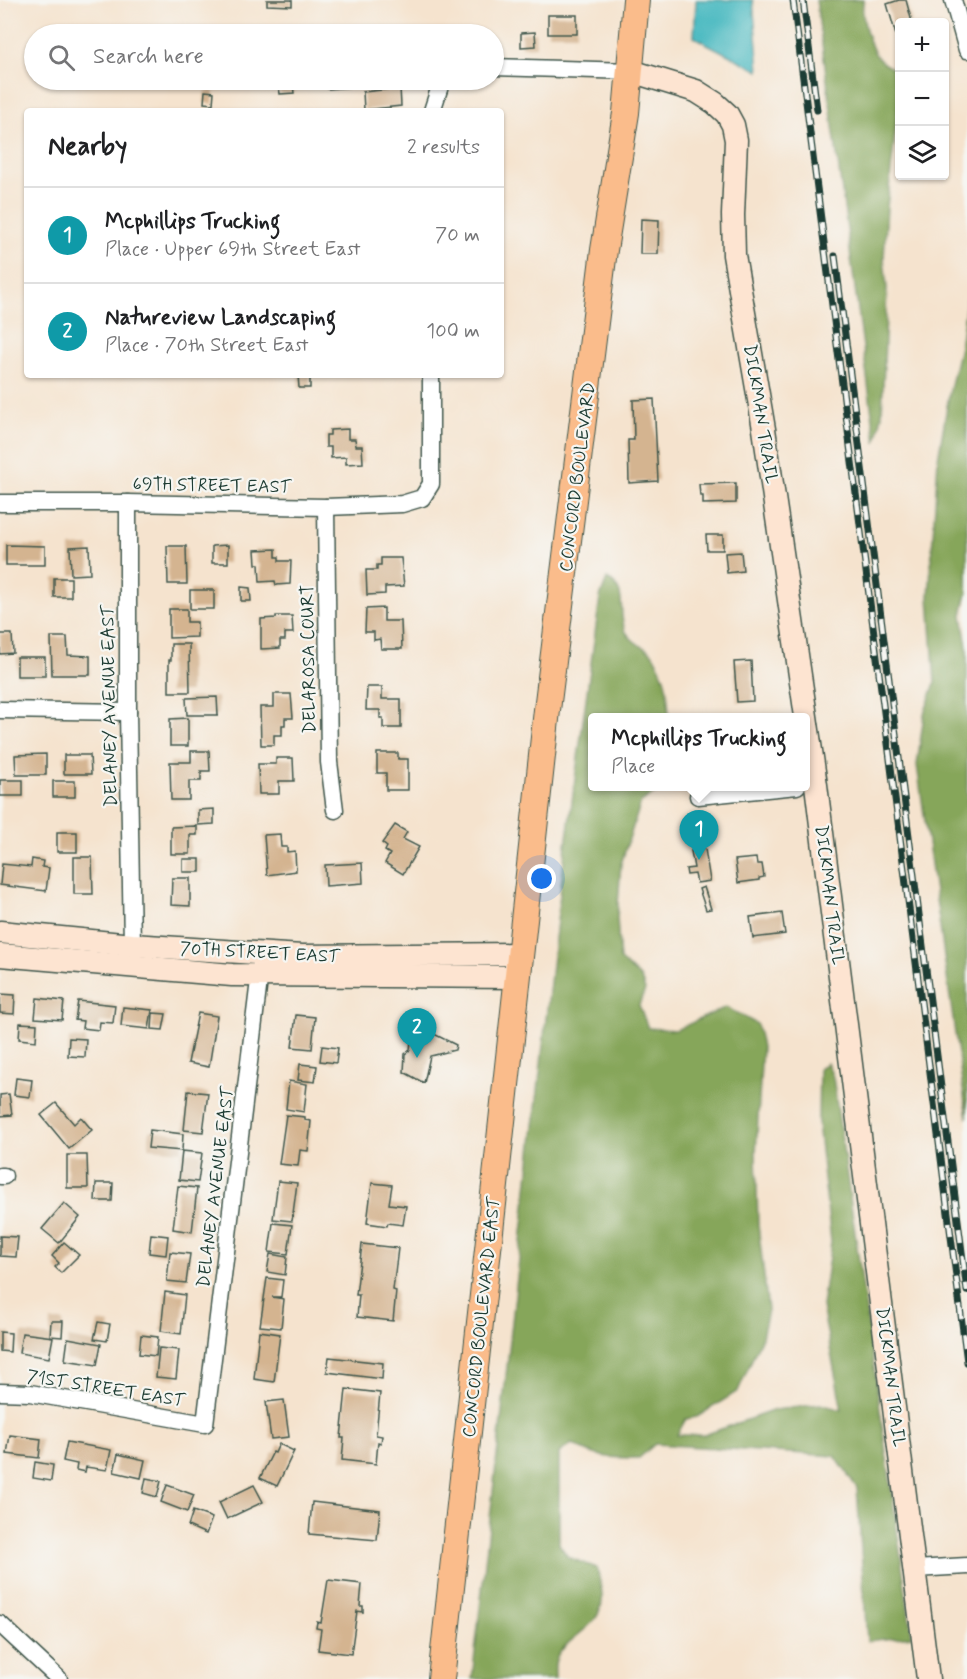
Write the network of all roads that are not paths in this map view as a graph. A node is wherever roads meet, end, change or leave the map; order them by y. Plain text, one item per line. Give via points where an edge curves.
1 (636, 0) edge
2 (952, 0) edge
3 (967, 50) edge
4 (504, 66) edge
5 (631, 71) junction
6 (439, 90) edge
7 (433, 108) edge
8 (431, 378) edge
9 (0, 503) edge
10 (128, 503) junction
11 (326, 507) junction
12 (0, 710) edge
13 (128, 712) junction
14 (797, 713) edge
15 (752, 791) edge
16 (807, 791) edge
17 (698, 796) dead end
18 (335, 810) dead end
19 (0, 932) edge
20 (132, 945) junction
21 (0, 955) edge
22 (261, 965) junction
23 (519, 966) junction
24 (0, 1392) edge
25 (205, 1424) joint
26 (967, 1566) edge
27 (915, 1569) junction
28 (0, 1624) edge
29 (59, 1679) edge
30 (441, 1679) edge
31 (928, 1679) edge

1 - 5 main road, CONCORD BOULEVARD
2 - 3 street
4 - 5 street
5 - 14 street, DICKMAN TRAIL via 696,91 727,114 733,125 734,255 764,429
5 - 23 main road, CONCORD BOULEVARD via 604,250
6 - 7 street
8 - 11 street, 69TH STREET EAST via 431,484 422,498 402,504
9 - 10 street, 69TH STREET EAST
10 - 11 street, 69TH STREET EAST
10 - 13 street, DELANEY AVENUE EAST
11 - 18 street, DELAROSA COURT via 330,762
12 - 13 street
13 - 20 street, DELANEY AVENUE EAST
15 - 17 street
16 - 27 street, DICKMAN TRAIL
19 - 20 street, 70TH STREET EAST
20 - 22 street, 70TH STREET EAST
21 - 22 street, 70TH STREET EAST via 232,975
22 - 23 street, 70TH STREET EAST
22 - 25 street, DELANEY AVENUE EAST
23 - 30 main road, CONCORD BOULEVARD EAST
24 - 25 street, 71ST STREET EAST via 30,1393
26 - 27 street
27 - 31 street, DICKMAN TRAIL
28 - 29 street

